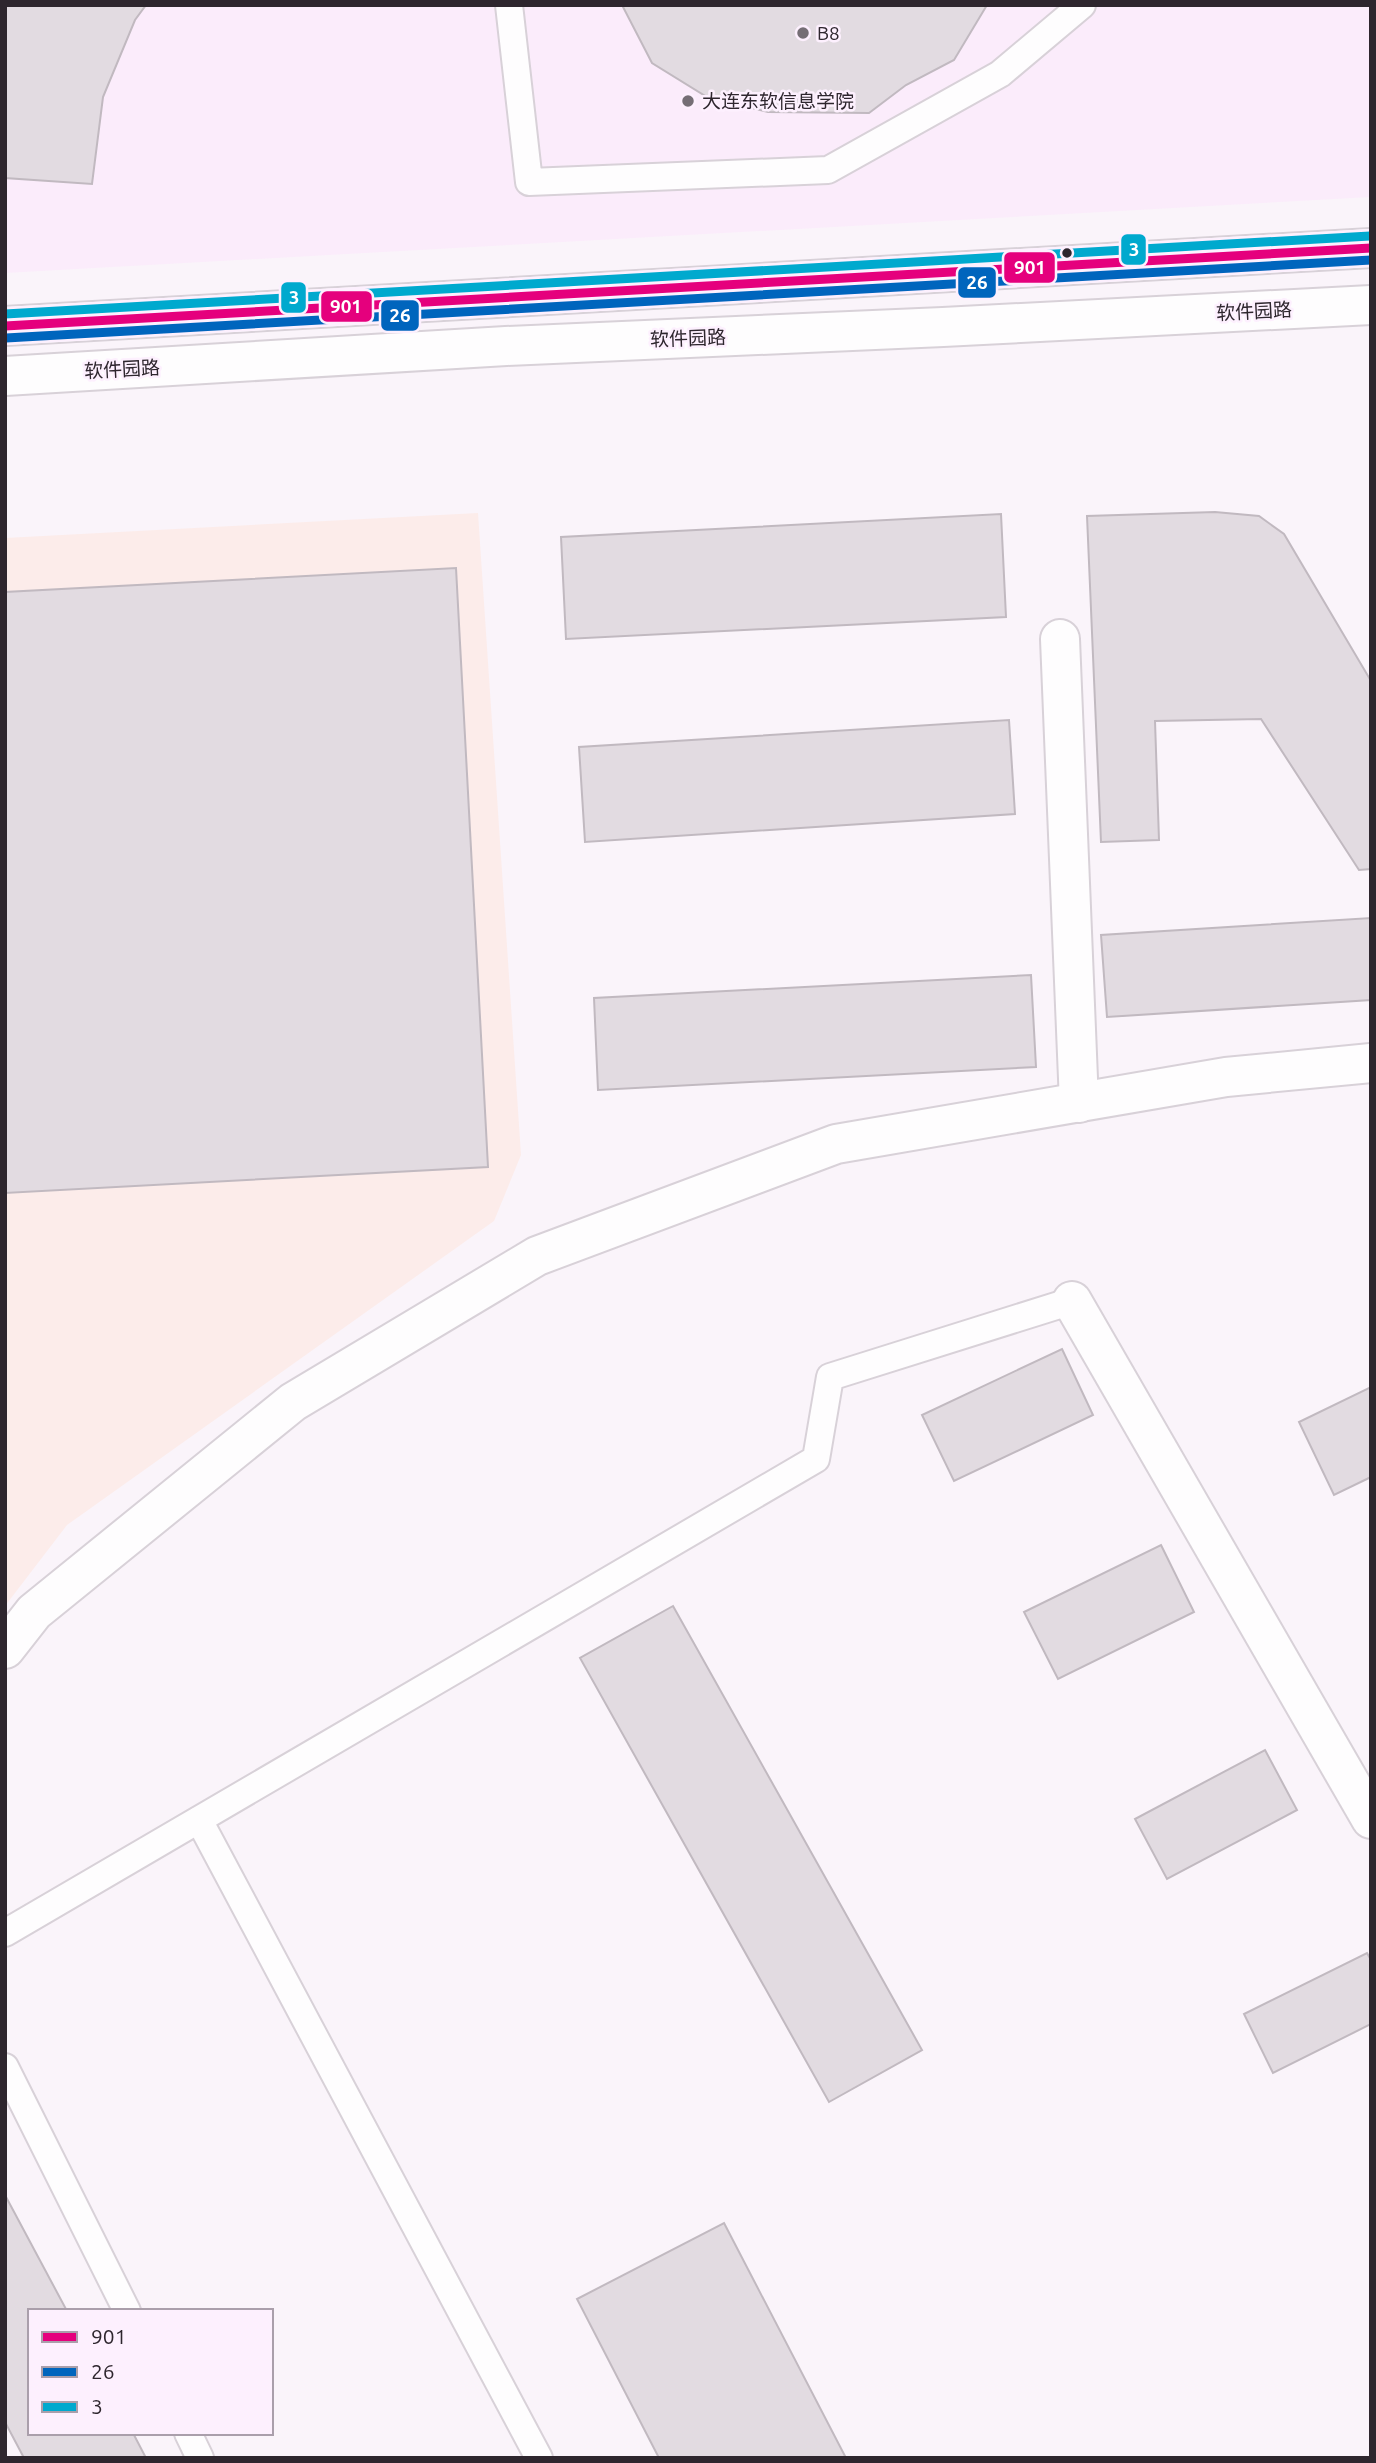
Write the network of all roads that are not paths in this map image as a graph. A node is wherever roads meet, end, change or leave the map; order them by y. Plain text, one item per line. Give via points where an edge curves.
1 (509, 5) edge
2 (1082, 5) edge
3 (1371, 248) edge
4 (1371, 305) edge
5 (5, 326) edge
6 (5, 376) edge
7 (1060, 639) dead end
8 (1371, 1063) edge
9 (1079, 1103) junction
10 (1072, 1301) joint
11 (5, 1649) edge
12 (1371, 1819) edge
13 (199, 1820) junction
14 (5, 1933) edge
15 (5, 2067) edge
16 (126, 2309) edge
17 (189, 2435) edge
18 (201, 2458) edge
19 (539, 2458) edge

1 - 2 lane via 529,182 828,170 1000,74
3 - 5 main road
4 - 6 main road, 软件园路 via 492,347
7 - 9 main road
8 - 9 main road via 1226,1077
9 - 11 main road via 836,1144 537,1256 293,1402 34,1612
10 - 12 main road
10 - 13 lane via 830,1377 816,1459
13 - 14 lane
13 - 19 lane
15 - 16 lane
17 - 18 lane

